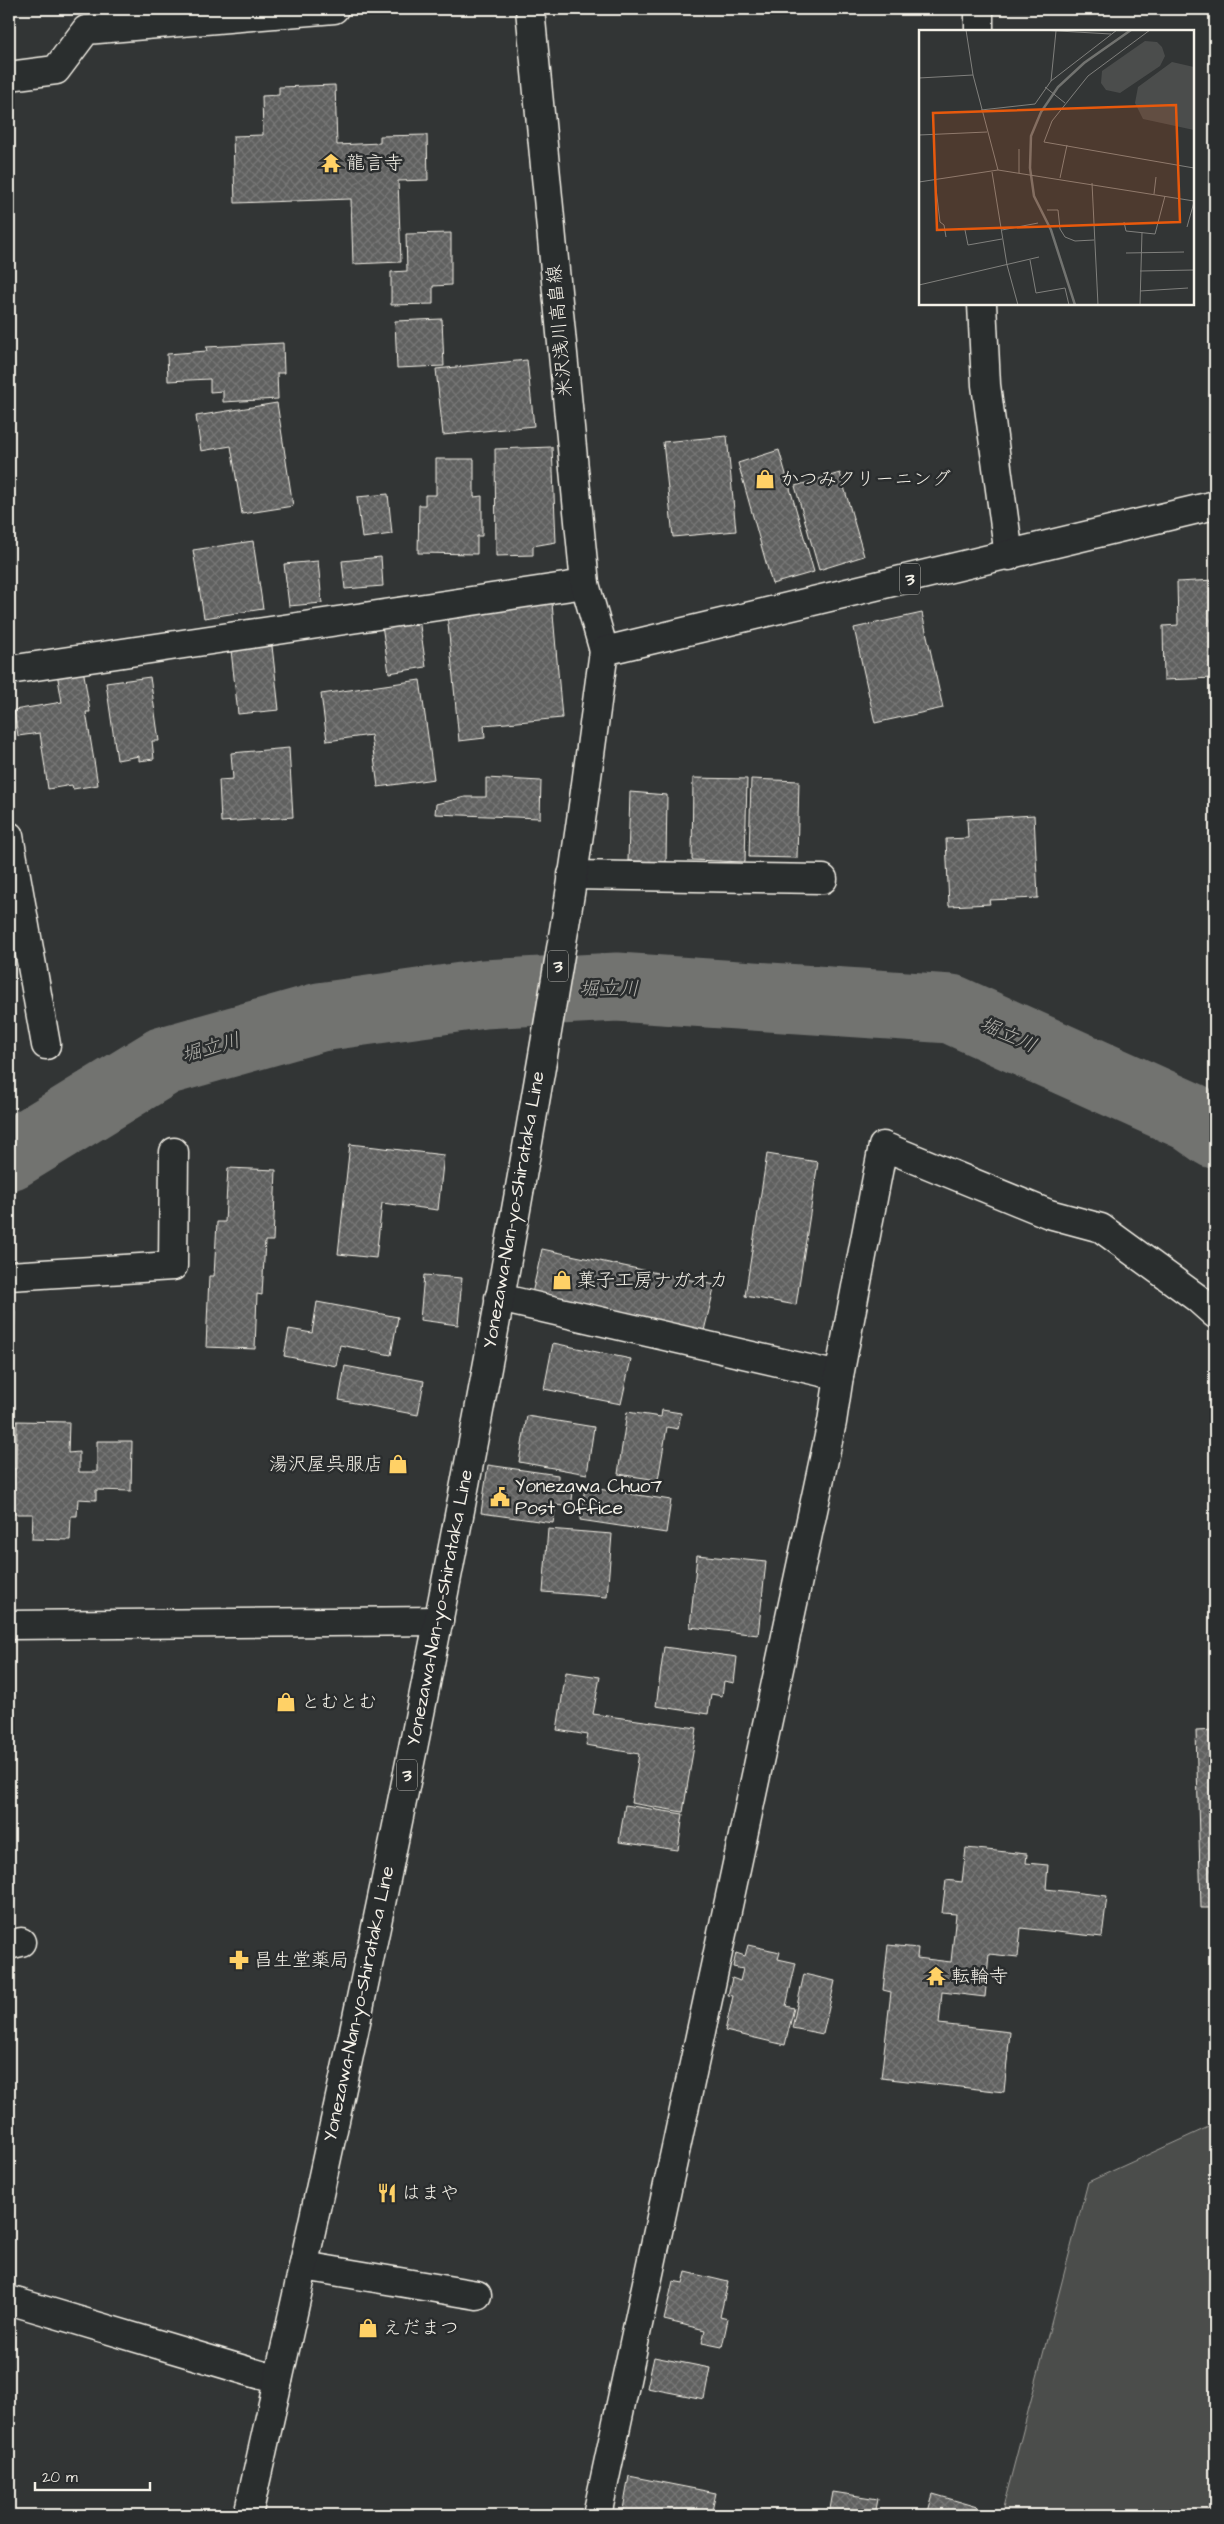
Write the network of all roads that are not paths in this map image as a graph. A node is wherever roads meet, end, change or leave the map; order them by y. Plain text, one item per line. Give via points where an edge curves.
1 (334, 9) edge
2 (530, 9) edge
3 (979, 9) edge
4 (979, 30) edge
5 (9, 76) edge
6 (982, 305) edge
7 (1215, 505) edge
8 (1009, 556) junction
9 (584, 584) junction
10 (604, 651) junction
11 (9, 670) edge
12 (9, 836) edge
13 (572, 875) junction
14 (823, 879) dead end
15 (46, 1045) dead end
16 (174, 1152) dead end
17 (9, 1276) edge
18 (498, 1298) junction
19 (1215, 1314) edge
20 (838, 1376) junction
21 (439, 1621) junction
22 (9, 1625) edge
23 (304, 2266) junction
24 (477, 2295) dead end
25 (9, 2300) edge
26 (278, 2380) junction
27 (248, 2515) edge
28 (598, 2515) edge

1 - 5 street via 86,30 56,70
2 - 9 street, 米沢浅川高畠線
3 - 4 street
6 - 8 street via 986,385
7 - 8 street, 3
8 - 10 street, 3
9 - 10 street, 米沢浅川高畠線
9 - 11 street
10 - 13 street, Yonezawa-Nan-yo-Shirataka Line / 3
12 - 15 street
13 - 14 street
13 - 18 street, Yonezawa-Nan-yo-Shirataka Line / 3
16 - 17 street via 173,1266
18 - 20 street
18 - 21 street, Yonezawa-Nan-yo-Shirataka Line / 3
19 - 20 street via 1101,1228 1049,1214 883,1146
20 - 28 street via 830,1432
21 - 22 street
21 - 23 street, Yonezawa-Nan-yo-Shirataka Line / 3
23 - 24 street
23 - 26 street, Yonezawa-Nan-yo-Shirataka Line / 3
25 - 26 street
26 - 27 street, Yonezawa-Nan-yo-Shirataka Line / 3

